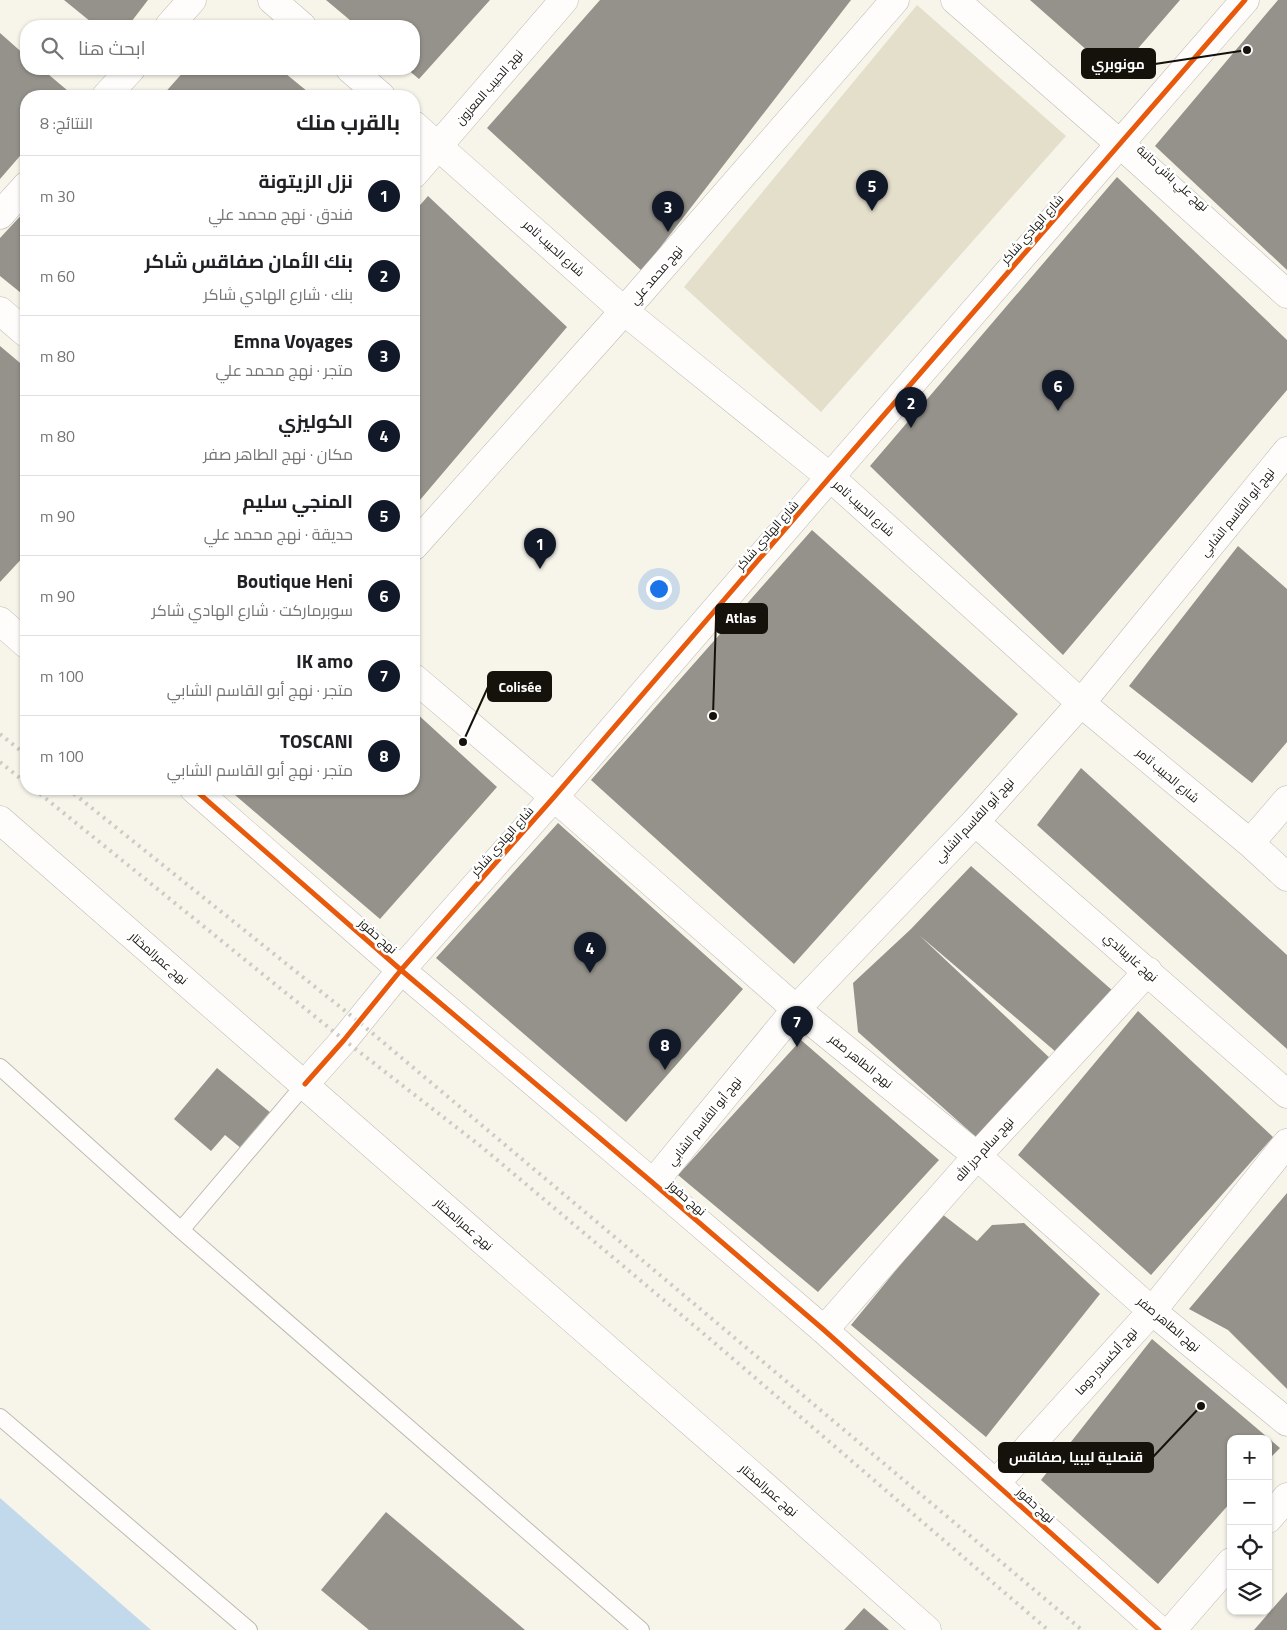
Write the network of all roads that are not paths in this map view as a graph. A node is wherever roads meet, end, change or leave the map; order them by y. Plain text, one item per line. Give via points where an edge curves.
1 (192, 0) edge
2 (272, 0) edge
3 (564, 0) edge
4 (895, 0) edge
5 (955, 0) edge
6 (1245, 0) edge
7 (174, 20) edge
8 (295, 20) edge
9 (125, 75) edge
10 (357, 75) edge
11 (112, 90) edge
12 (374, 90) edge
13 (420, 130) edge
14 (1120, 144) junction
15 (438, 146) junction
16 (420, 167) edge
17 (20, 193) edge
18 (0, 215) edge
19 (1287, 294) edge
20 (0, 311) edge
21 (624, 311) junction
22 (20, 328) edge
23 (1287, 451) edge
24 (830, 477) junction
25 (420, 539) edge
26 (420, 683) edge
27 (1081, 703) junction
28 (206, 795) edge
29 (554, 797) junction
30 (1287, 800) edge
31 (0, 820) edge
32 (974, 822) junction
33 (1250, 843) junction
34 (1287, 877) edge
35 (401, 970) junction
36 (1148, 971) junction
37 (796, 1009) junction
38 (0, 1067) edge
39 (304, 1084) junction
40 (1287, 1094) edge
41 (1287, 1143) edge
42 (977, 1156) junction
43 (653, 1182) junction
44 (181, 1230) junction
45 (1152, 1311) junction
46 (824, 1330) junction
47 (0, 1418) edge
48 (1287, 1422) edge
49 (996, 1483) junction
50 (1287, 1497) edge
51 (1272, 1514) edge
52 (1227, 1567) edge
53 (249, 1630) edge
54 (641, 1630) edge
55 (927, 1630) edge
56 (1159, 1630) edge
57 (1172, 1630) edge

1 - 7 street
2 - 8 street
3 - 15 street, نهج الحبيب المعزون
4 - 21 street, نهج محمد علي
5 - 14 street, نهج علي باش حانبة
6 - 14 street, شارع الهادي شاكر
9 - 11 street
10 - 12 street
13 - 15 street, شارع الحبيب ثامر
14 - 19 street, نهج علي باش حانبة
14 - 24 street, شارع الهادي شاكر
15 - 16 street, نهج الحبيب المعزون
15 - 21 street, شارع الحبيب ثامر
17 - 18 street
20 - 22 street
21 - 24 street, شارع الحبيب ثامر
21 - 25 street, نهج محمد علي
23 - 27 street, نهج أبو القاسم الشابي
24 - 27 street, شارع الحبيب ثامر
24 - 29 street, شارع الهادي شاكر
26 - 29 street, نهج الطاهر صفر
27 - 32 street, نهج أبو القاسم الشابي
27 - 33 street, شارع الحبيب ثامر
28 - 35 street, نهج حفوز
29 - 35 street, شارع الهادي شاكر
29 - 37 street, نهج الطاهر صفر
30 - 33 street
31 - 39 street, نهج عمرالمختار
32 - 36 street, نهج غاريبالدي
32 - 37 street, نهج أبو القاسم الشابي
33 - 34 street, شارع الحبيب ثامر
35 - 39 street, شارع الهادي شاكر
35 - 43 street, نهج حفوز
36 - 40 street, نهج غاريبالدي
36 - 42 street, نهج سالم حرز الله
37 - 42 street, نهج الطاهر صفر
37 - 43 street, نهج أبو القاسم الشابي
38 - 44 lane
39 - 44 lane
39 - 55 street, نهج عمرالمختار
41 - 45 street, نهج ألكسندر دوما
42 - 45 street, نهج الطاهر صفر
42 - 46 street, نهج سالم حرز الله
43 - 46 street, نهج حفوز
44 - 54 lane
45 - 48 street, نهج الطاهر صفر
45 - 49 street, نهج ألكسندر دوما
46 - 49 street, نهج حفوز
47 - 53 lane
49 - 56 street, نهج حفوز
50 - 51 street
52 - 57 street

